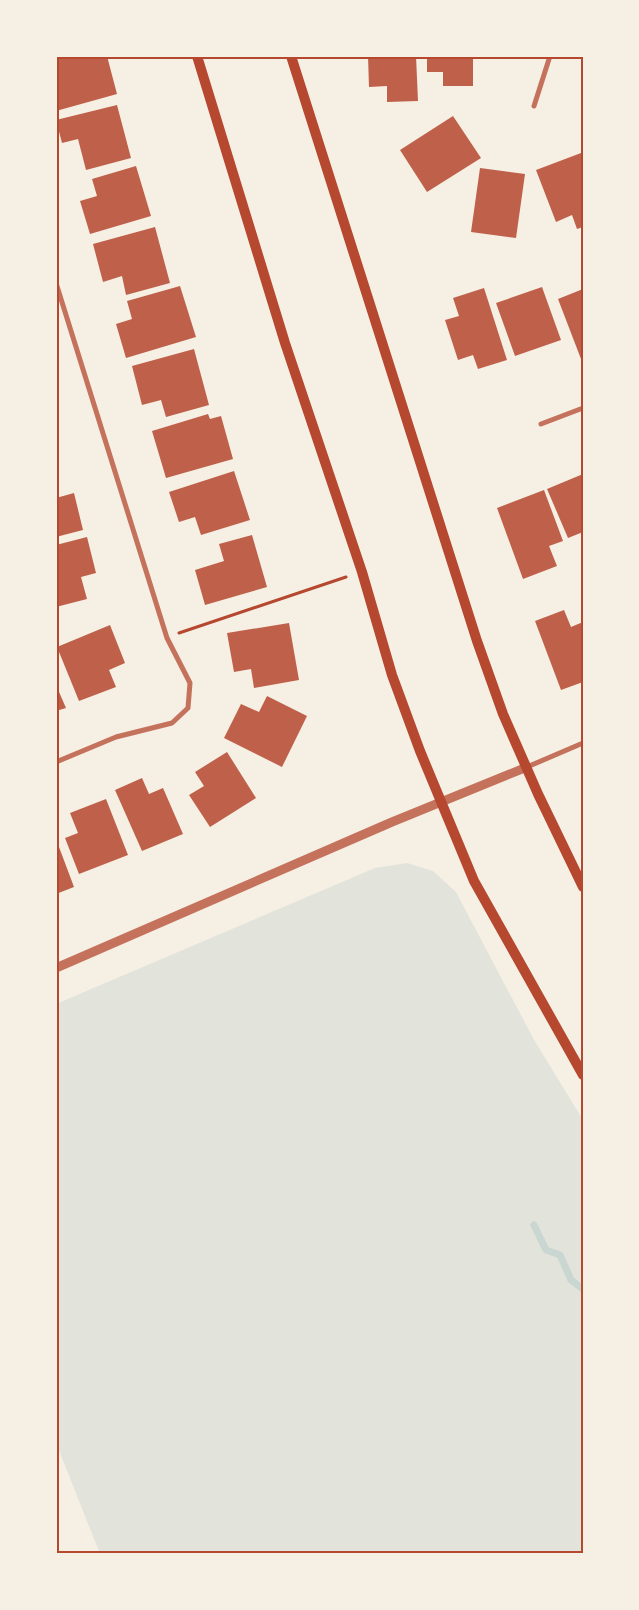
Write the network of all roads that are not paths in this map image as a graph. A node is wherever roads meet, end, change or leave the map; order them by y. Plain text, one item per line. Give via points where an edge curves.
1 (197, 56) edge
2 (291, 56) edge
3 (550, 56) edge
4 (534, 106) dead end
5 (56, 283) edge
6 (583, 408) edge
7 (541, 424) dead end
8 (583, 743) edge
9 (56, 762) edge
10 (527, 767) junction
11 (442, 802) junction
12 (583, 887) edge
13 (56, 968) edge
14 (583, 1075) edge

1 - 11 main road via 392,675
2 - 10 main road via 477,641 503,714
3 - 4 street
5 - 9 street via 167,638 190,683 188,708 172,724 116,737
6 - 7 street
8 - 10 street
10 - 11 street
10 - 12 main road
11 - 13 street
11 - 14 main road via 474,881

